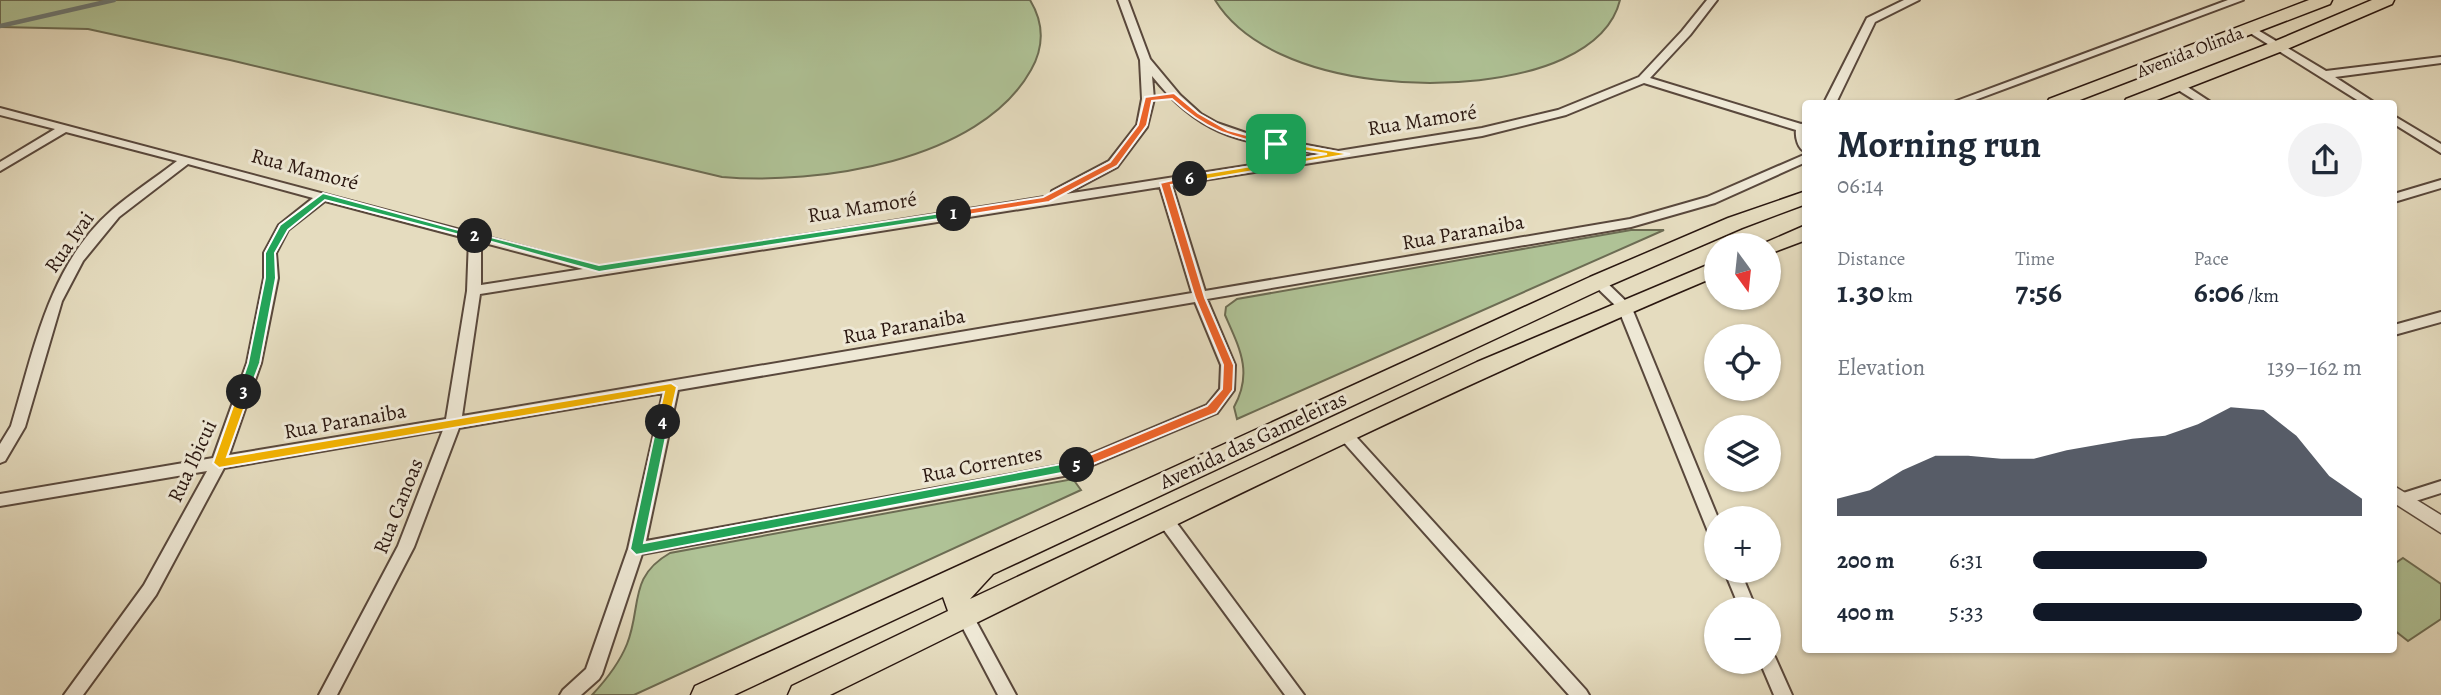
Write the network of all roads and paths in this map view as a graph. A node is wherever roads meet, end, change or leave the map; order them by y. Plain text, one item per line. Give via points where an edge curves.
1 (1123, 0) edge
2 (1712, 0) edge
3 (1914, 0) edge
4 (2238, 0) edge
5 (2324, 0) edge
6 (2386, 0) edge
7 (2250, 29) junction
8 (2279, 46) junction
9 (1145, 60) junction
10 (2441, 61) edge
11 (2325, 75) junction
12 (1643, 79) junction
13 (2179, 86) junction
14 (1174, 96) junction
15 (1148, 99) junction
16 (1831, 100) edge
17 (1965, 100) edge
18 (2064, 100) edge
19 (2141, 100) edge
20 (2201, 100) edge
21 (2364, 100) edge
22 (0, 111) edge
23 (2397, 121) edge
24 (1802, 126) edge
25 (65, 128) junction
26 (2441, 149) edge
27 (1346, 154) junction
28 (186, 160) junction
29 (1802, 160) edge
30 (0, 167) edge
31 (1165, 183) junction
32 (2441, 184) edge
33 (323, 196) junction
34 (2397, 197) edge
35 (1802, 198) edge
36 (1045, 200) junction
37 (1802, 234) edge
38 (475, 236) junction
39 (1782, 242) edge
40 (599, 269) junction
41 (1704, 273) edge
42 (1598, 282) junction
43 (474, 290) junction
44 (1200, 298) junction
45 (1623, 306) junction
46 (2441, 317) edge
47 (2397, 329) edge
48 (671, 387) junction
49 (453, 424) junction
50 (1344, 433) junction
51 (0, 457) edge
52 (219, 463) junction
53 (2441, 487) edge
54 (2399, 496) edge
55 (0, 500) edge
56 (1705, 506) edge
57 (1164, 517) junction
58 (2441, 525) edge
59 (636, 549) junction
60 (997, 558) junction
61 (965, 617) junction
62 (1774, 674) edge
63 (74, 695) edge
64 (328, 695) edge
65 (569, 695) edge
66 (705, 695) edge
67 (802, 695) edge
68 (1007, 695) edge
69 (1295, 695) edge
70 (1580, 695) edge
71 (1783, 695) edge

1 - 9 street
2 - 12 street, Rua Mamoré
3 - 16 street via 1871,20
4 - 17 street
5 - 7 main road, Avenida Olinda
6 - 8 main road, Avenida Olinda
7 - 8 street
7 - 18 main road, Avenida Olinda
8 - 11 street
8 - 13 main road, Avenida Olinda
9 - 14 street
9 - 15 street
10 - 11 street
11 - 21 street
12 - 24 street
12 - 27 street, Rua Mamoré via 1562,113 1482,132
13 - 19 main road, Avenida Olinda
13 - 20 street
14 - 15 street
14 - 27 street via 1225,132
15 - 36 street via 1143,125 1113,164
22 - 25 street, Rua Mamoré
23 - 26 street
25 - 28 street, Rua Mamoré
25 - 30 street
27 - 31 street, Rua Mamoré
28 - 33 street, Rua Mamoré
28 - 51 street, Rua Ivai via 115,214 77,259 55,301 18,427
29 - 44 street, Rua Paranaiba via 1711,200 1631,223
31 - 36 street, Rua Mamoré
31 - 44 street, Rua Correntes
32 - 34 street
33 - 38 street, Rua Mamoré
33 - 52 street, Rua Ibicui via 283,228 270,253 271,278 254,363
35 - 42 main road, Avenida das Gameleiras
36 - 40 street, Rua Mamoré
37 - 39 main road
38 - 40 street, Rua Mamoré
38 - 43 street, Rua Canoas
40 - 43 street, Rua Mamoré
41 - 45 main road, Avenida das Gameleiras
42 - 45 street
42 - 60 main road, Avenida das Gameleiras
43 - 49 street, Rua Canoas
44 - 48 street, Rua Paranaiba
44 - 59 street, Rua Correntes via 1228,365 1227,390 1212,410 1069,469
45 - 50 main road, Avenida das Gameleiras
45 - 56 street
46 - 47 street
48 - 49 street, Rua Paranaiba
48 - 59 street
49 - 52 street, Rua Paranaiba
49 - 64 street, Rua Canoas via 406,547
50 - 57 main road, Avenida das Gameleiras
50 - 70 street
52 - 55 street, Rua Paranaiba
52 - 63 street, Rua Ibicui via 150,590
53 - 54 street
54 - 58 street
57 - 61 main road, Avenida das Gameleiras
57 - 69 street
59 - 65 street via 593,674
60 - 61 main road via 959,590 956,599
60 - 66 main road, Avenida das Gameleiras
61 - 67 main road, Avenida das Gameleiras
61 - 68 street
62 - 71 street

